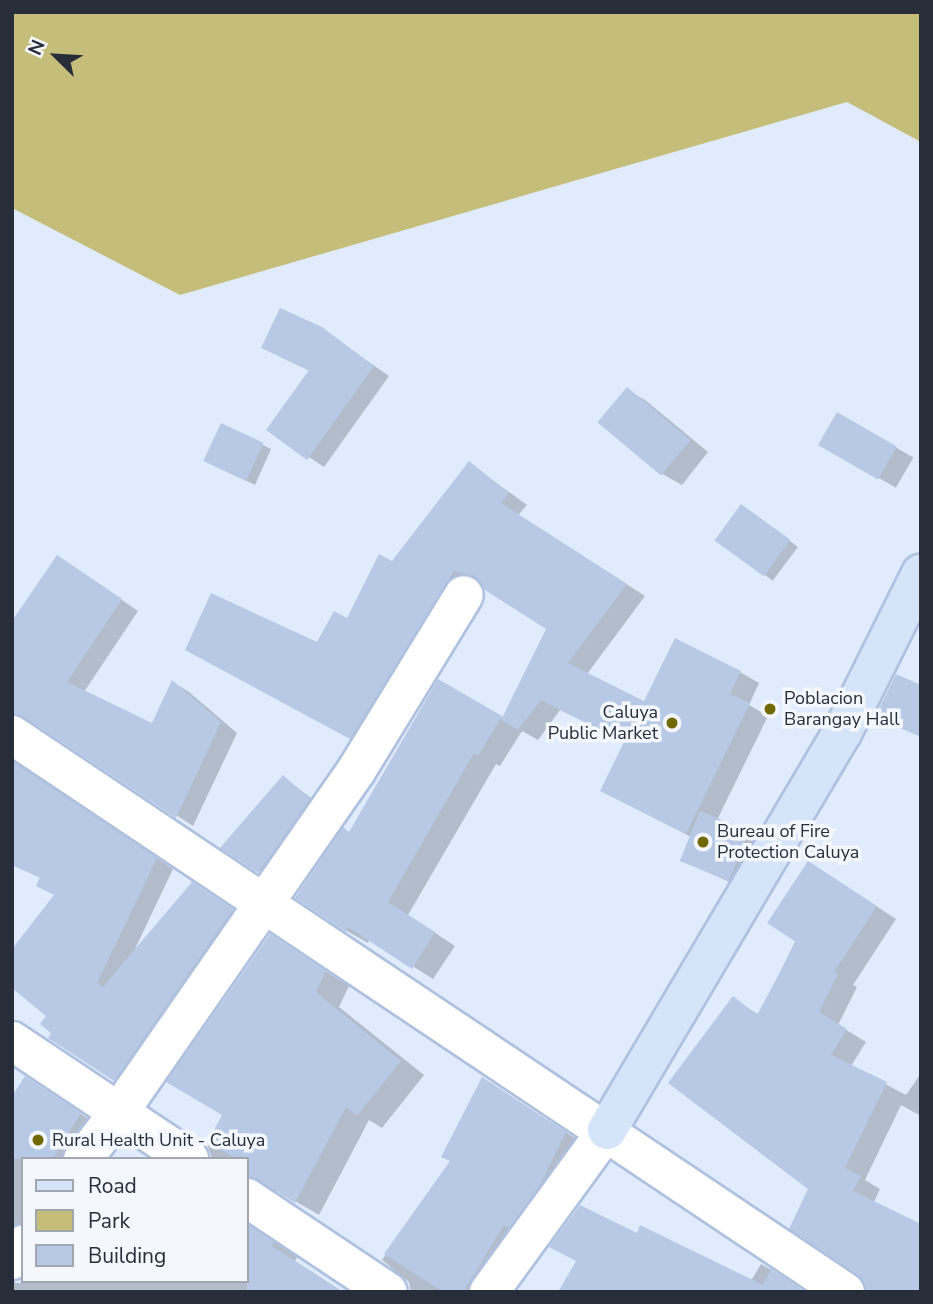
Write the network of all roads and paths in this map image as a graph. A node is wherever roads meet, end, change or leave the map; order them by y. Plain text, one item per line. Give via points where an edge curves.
1 (921, 574) edge
2 (464, 595) dead end
3 (12, 735) edge
4 (263, 903) junction
5 (12, 1041) edge
6 (119, 1112) junction
7 (607, 1130) junction
8 (85, 1157) edge
9 (186, 1157) edge
10 (248, 1199) edge
11 (388, 1292) edge
12 (489, 1292) edge
13 (845, 1292) edge

1 - 7 main road via 842,733
2 - 4 street via 356,771
3 - 4 street
4 - 6 street
4 - 7 street
5 - 6 street
6 - 8 street
6 - 9 street
7 - 12 street
7 - 13 street
10 - 11 street

